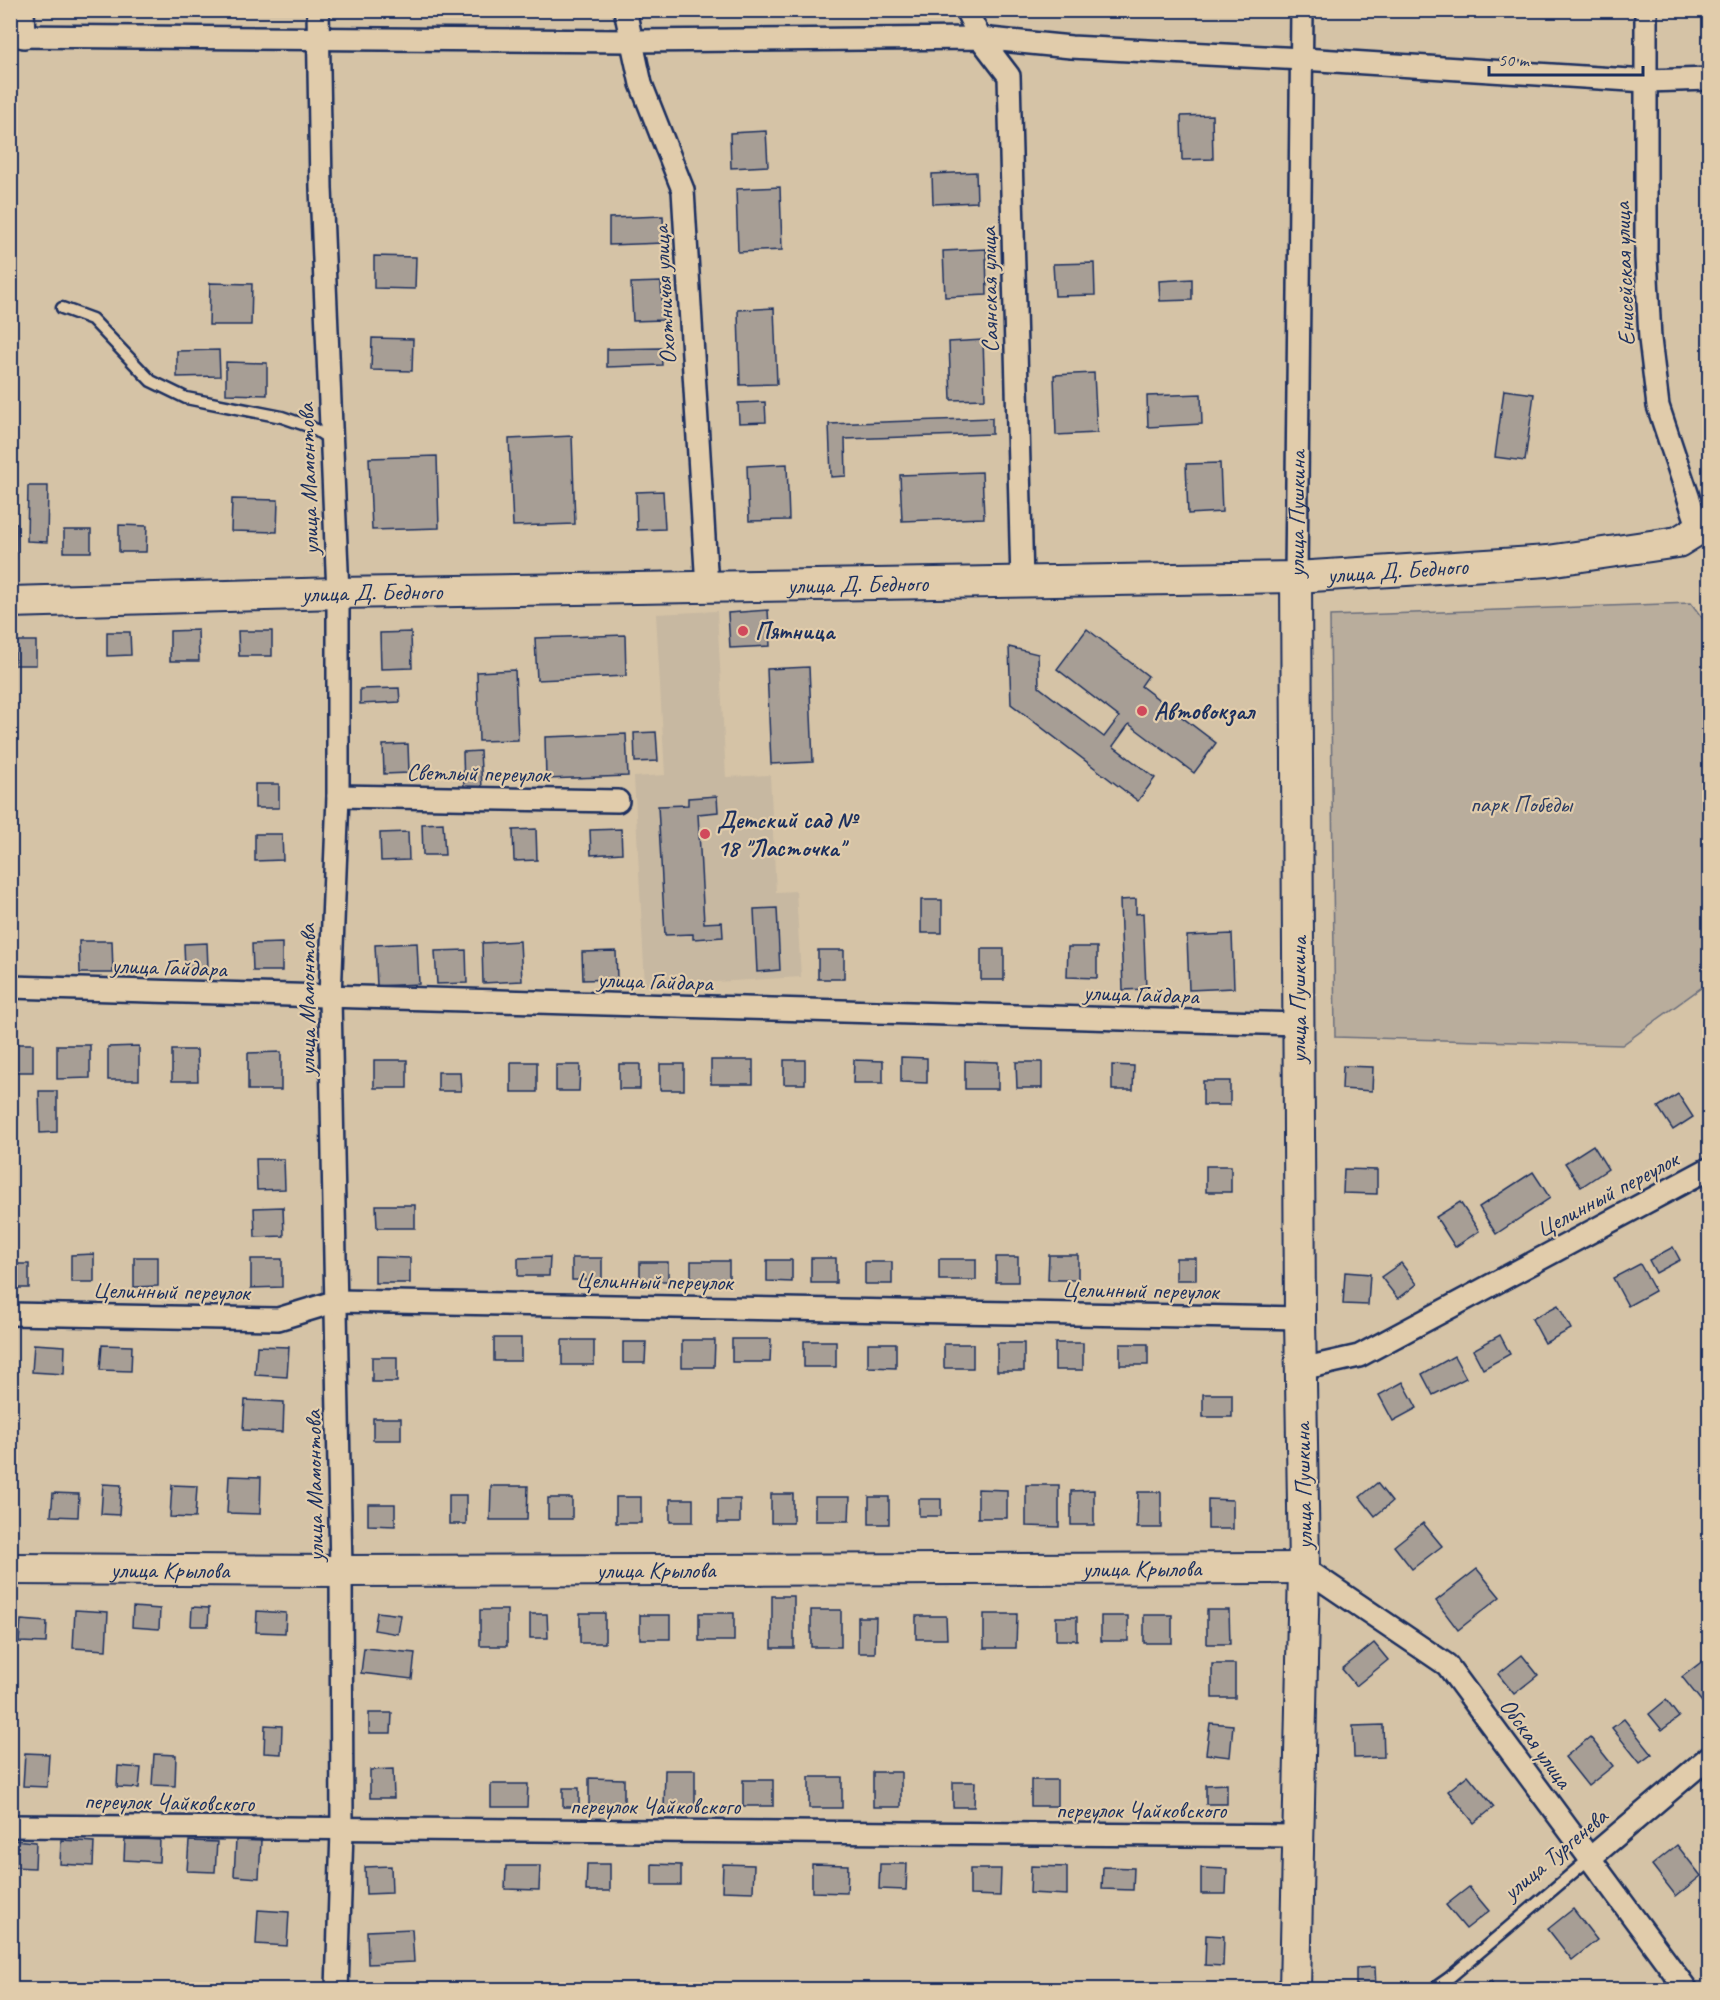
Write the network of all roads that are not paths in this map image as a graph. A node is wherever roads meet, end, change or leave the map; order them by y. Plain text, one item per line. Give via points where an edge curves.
1 (23, 10) edge
2 (318, 10) edge
3 (625, 10) edge
4 (966, 10) edge
5 (1302, 10) edge
6 (1646, 10) edge
7 (17, 36) edge
8 (980, 38) junction
9 (319, 39) junction
10 (631, 41) junction
11 (1303, 59) junction
12 (1710, 79) edge
13 (1646, 81) junction
14 (62, 308) dead end
15 (332, 440) junction
16 (1706, 530) edge
17 (1296, 577) junction
18 (1022, 582) junction
19 (707, 587) junction
20 (338, 593) junction
21 (10, 602) edge
22 (338, 796) junction
23 (618, 801) dead end
24 (10, 987) edge
25 (330, 997) junction
26 (1298, 1024) junction
27 (1710, 1168) edge
28 (337, 1301) junction
29 (10, 1314) edge
30 (1300, 1318) junction
31 (1301, 1369) junction
32 (1304, 1568) junction
33 (10, 1569) edge
34 (340, 1571) junction
35 (1710, 1756) edge
36 (10, 1826) edge
37 (342, 1830) junction
38 (1298, 1836) junction
39 (1588, 1859) junction
40 (337, 1989) edge
41 (1295, 1989) edge
42 (1432, 1989) edge
43 (1687, 1989) edge

1 - 7 street
2 - 9 street, улица Мамонтова
3 - 10 street, Охотничья улица
4 - 8 street, Саянская улица
5 - 11 street, улица Пушкина
6 - 13 street, Енисейская улица
7 - 9 street
8 - 10 street
8 - 11 street via 1071,47
8 - 18 street, Саянская улица via 1009,76
9 - 10 street
9 - 15 street, улица Мамонтова
10 - 19 street, Охотничья улица via 641,84 683,190
11 - 13 street
11 - 17 street, улица Пушкина
12 - 13 street
13 - 16 street, Енисейская улица via 1646,257 1658,406
14 - 15 lane via 92,319 151,381 186,398 282,417 311,427
15 - 20 street, улица Мамонтова
16 - 17 street, улица Д. Бедного via 1678,542 1548,561
17 - 18 street, улица Д. Бедного
17 - 26 street, улица Пушкина
18 - 19 street, улица Д. Бедного
19 - 20 street, улица Д. Бедного
20 - 21 street, улица Д. Бедного
20 - 22 street, улица Мамонтова
22 - 23 street, Светлый переулок
22 - 25 street, улица Мамонтова
24 - 25 street, улица Гайдара
25 - 26 street, улица Гайдара
25 - 28 street, улица Мамонтова
26 - 30 street, улица Пушкина
27 - 31 street, Целинный переулок via 1359,1356
28 - 29 street, Целинный переулок via 278,1318
28 - 30 street, Целинный переулок
28 - 34 street, улица Мамонтова
30 - 31 street, улица Пушкина
31 - 32 street, улица Пушкина
32 - 34 street, улица Крылова
32 - 38 street, улица Пушкина
32 - 39 street, Обская улица via 1447,1665
33 - 34 street, улица Крылова
34 - 37 street, улица Мамонтова
35 - 39 street, улица Тургенева
36 - 37 street, переулок Чайковского
37 - 38 street, переулок Чайковского
37 - 40 street, улица Мамонтова
38 - 41 street, улица Пушкина
39 - 42 lane, улица Тургенева
39 - 43 street, Обская улица

